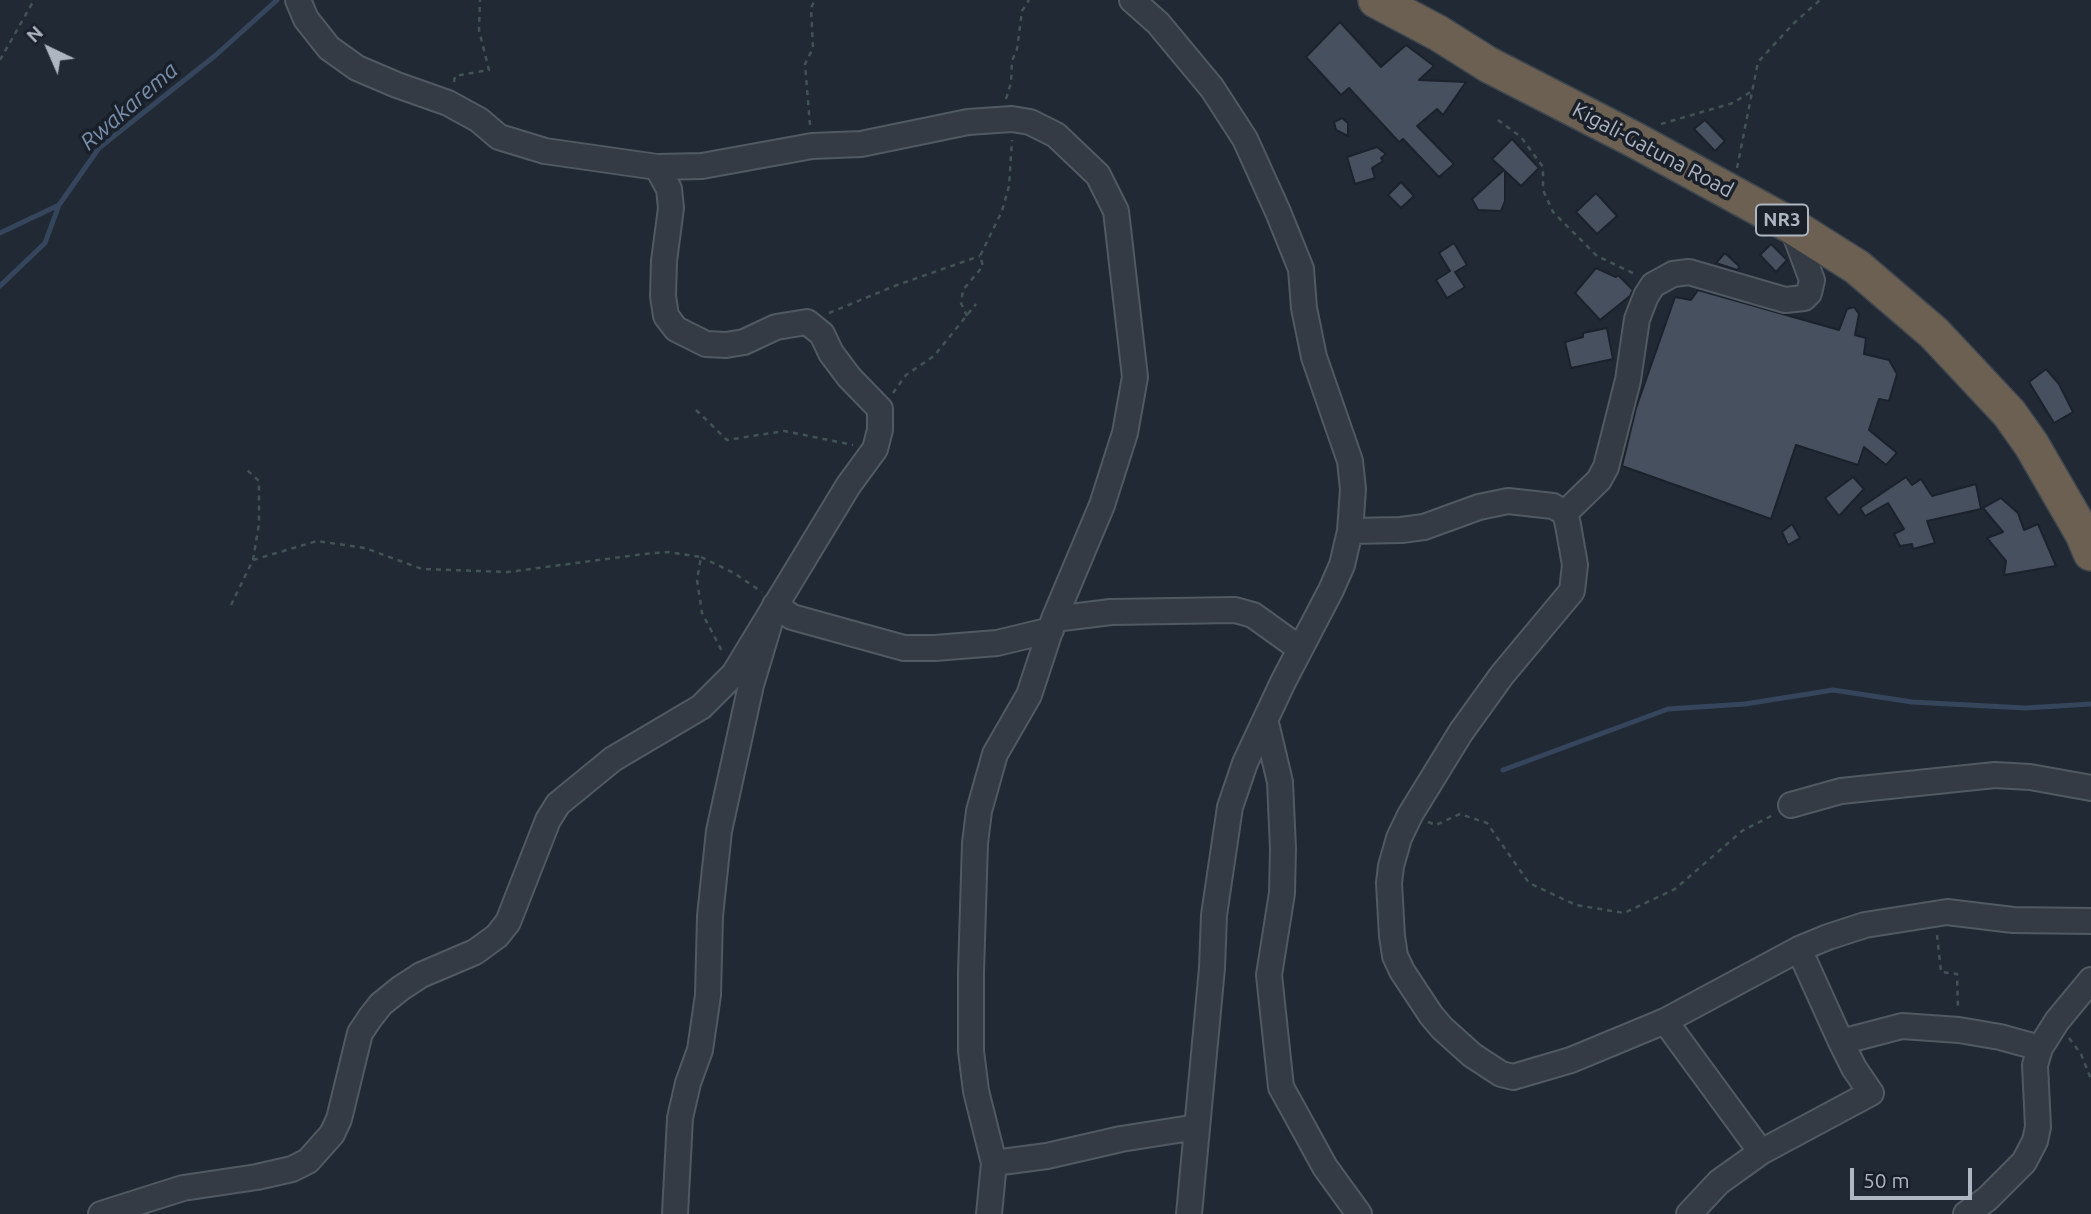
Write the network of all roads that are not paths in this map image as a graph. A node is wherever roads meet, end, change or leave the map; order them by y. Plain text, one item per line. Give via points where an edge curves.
1 (298, 0) edge
2 (1132, 0) edge
3 (1376, 0) edge
4 (657, 167) junction
5 (1792, 226) junction
6 (1565, 513) junction
7 (1349, 531) junction
8 (2091, 553) edge
9 (775, 605) junction
10 (1053, 624) junction
11 (1299, 648) junction
12 (1266, 723) junction
13 (2091, 788) edge
14 (1791, 805) road end
15 (2091, 921) edge
16 (1799, 949) junction
17 (2091, 980) edge
18 (1665, 1021) junction
19 (1841, 1042) junction
20 (2040, 1048) junction
21 (1197, 1127) junction
22 (1761, 1152) junction
23 (993, 1163) junction
24 (101, 1214) edge
25 (675, 1214) edge
26 (989, 1214) edge
27 (1189, 1214) edge
28 (1359, 1214) edge
29 (1689, 1214) edge
30 (1966, 1214) edge

1 - 4 street via 306,19 329,48 357,68 449,103 499,137 571,155
2 - 7 street via 1158,23 1212,88 1245,139 1294,248 1314,357 1350,461
3 - 5 highway, Kigali-Gatuna Road / NR3
4 - 9 street via 669,190 663,296 666,316 676,329 706,344 726,345 776,327 807,322 822,334 849,377 880,410 875,449
4 - 10 street via 702,166 812,146 861,144 968,122 1009,120 1030,122 1056,135 1098,175 1116,211 1135,377 1116,464
5 - 6 street via 1812,280 1804,298 1786,300 1689,272 1673,274 1653,285 1637,319 1628,380 1606,467
5 - 8 highway, Kigali-Gatuna Road / NR3 via 1882,287 1994,396 2031,444
6 - 7 street via 1553,506 1508,501 1423,527
6 - 18 street via 1575,565 1572,591 1479,706 1435,771 1399,838 1389,883 1395,956 1431,1015 1472,1055 1500,1074 1513,1077 1571,1060
7 - 11 street via 1342,565
9 - 10 street via 792,617 904,648 997,643
9 - 24 street via 734,674 701,707 613,759 558,804 508,922 496,936 475,953 421,975 381,1004 360,1033 348,1090 332,1134 308,1161 257,1177 183,1188
9 - 25 street via 751,685 719,831 708,995 700,1050 680,1118
10 - 11 street via 1111,612 1235,610 1252,615
10 - 23 street via 1029,695 992,762 975,843 971,1051
11 - 12 street
12 - 21 street via 1235,791 1224,842
12 - 28 street via 1280,782 1282,893 1269,975 1281,1087 1325,1167
13 - 14 street via 1995,775 1841,791
15 - 16 street via 2012,920 1947,912 1865,925
16 - 18 street
16 - 19 street
17 - 20 street
18 - 22 street
19 - 20 street via 1902,1026 1959,1030
19 - 22 street via 1871,1093
20 - 30 street via 2035,1065 2035,1141 2024,1162
21 - 23 street
21 - 27 street
22 - 29 street via 1719,1182
23 - 26 street

